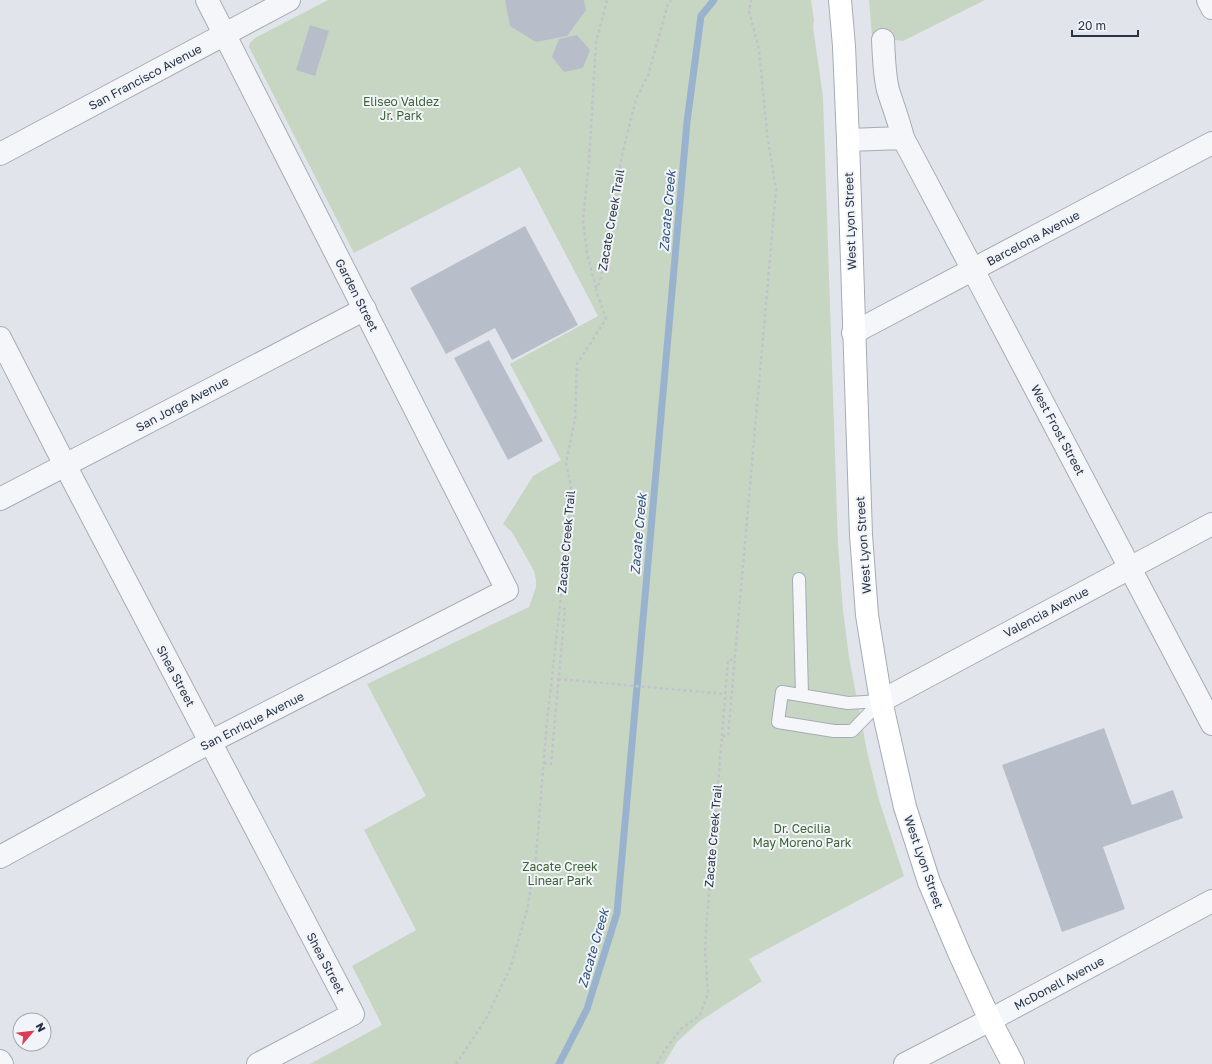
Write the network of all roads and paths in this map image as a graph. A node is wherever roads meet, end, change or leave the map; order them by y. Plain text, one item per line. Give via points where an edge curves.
1 (207, 0) edge
2 (289, 0) edge
3 (607, 0) edge
4 (670, 0) edge
5 (751, 0) edge
6 (840, 0) edge
7 (1208, 0) edge
8 (1212, 8) edge
9 (225, 34) junction
10 (884, 40) dead end
11 (903, 138) junction
12 (848, 140) junction
13 (1212, 143) edge
14 (0, 154) edge
15 (974, 270) junction
16 (596, 290) junction
17 (364, 309) junction
18 (853, 333) junction
19 (0, 338) edge
20 (65, 465) junction
21 (0, 499) edge
22 (1212, 524) edge
23 (1130, 567) junction
24 (799, 578) dead end
25 (507, 590) joint
26 (560, 609) junction
27 (736, 660) junction
28 (558, 679) junction
29 (725, 694) junction
30 (802, 694) junction
31 (881, 701) junction
32 (1212, 724) edge
33 (722, 736) junction
34 (210, 742) junction
35 (544, 763) junction
36 (0, 857) edge
37 (1212, 901) edge
38 (990, 1020) junction
39 (0, 1061) edge
40 (2, 1064) edge
41 (258, 1064) edge
42 (456, 1064) edge
43 (657, 1064) edge
44 (905, 1064) edge
45 (1013, 1064) edge

1 - 9 street, Garden Street
2 - 9 street, San Francisco Avenue
3 - 16 path via 596,42 583,219 587,254
4 - 16 path, Zacate Creek Trail via 648,75 636,99 614,195 601,278
5 - 27 path, Zacate Creek Trail via 749,11 759,49 767,133 776,190
6 - 12 main road, West Lyon Street
7 - 8 street
9 - 14 street, San Francisco Avenue
9 - 17 street, Garden Street
10 - 11 street, West Frost Street via 888,89
11 - 12 street
11 - 15 street, West Frost Street
12 - 18 main road, West Lyon Street
13 - 15 street, Barcelona Avenue
15 - 18 street, Barcelona Avenue
15 - 23 street, West Frost Street
16 - 26 path, Zacate Creek Trail via 606,319 577,364 575,420 566,463 571,486
17 - 20 street, San Jorge Avenue
17 - 25 street, Garden Street
18 - 31 main road, West Lyon Street via 867,616
19 - 20 street, Shea Street
20 - 21 street, San Jorge Avenue
20 - 34 street, Shea Street
22 - 23 street, Valencia Avenue
23 - 31 street, Valencia Avenue
23 - 32 street, West Frost Street
24 - 30 lane
25 - 34 street, San Enrique Avenue
26 - 28 path via 565,609
26 - 35 path, Zacate Creek Trail
27 - 29 path via 728,660
27 - 33 path, Zacate Creek Trail via 728,736
28 - 29 path
28 - 35 path via 551,764
29 - 33 path
30 - 31 lane via 848,703
30 - 31 lane via 782,692 778,722 834,731 852,731
31 - 38 main road, West Lyon Street via 905,807 929,882
33 - 43 path, Zacate Creek Trail via 705,945 708,994 700,1015 681,1029
34 - 36 street, San Enrique Avenue
34 - 41 street, Shea Street via 353,1014
35 - 42 path, Zacate Creek Trail via 536,856 525,917 511,966 487,1017
37 - 38 street, McDonell Avenue
38 - 44 street, McDonell Avenue
38 - 45 main road, West Lyon Street
39 - 40 street

